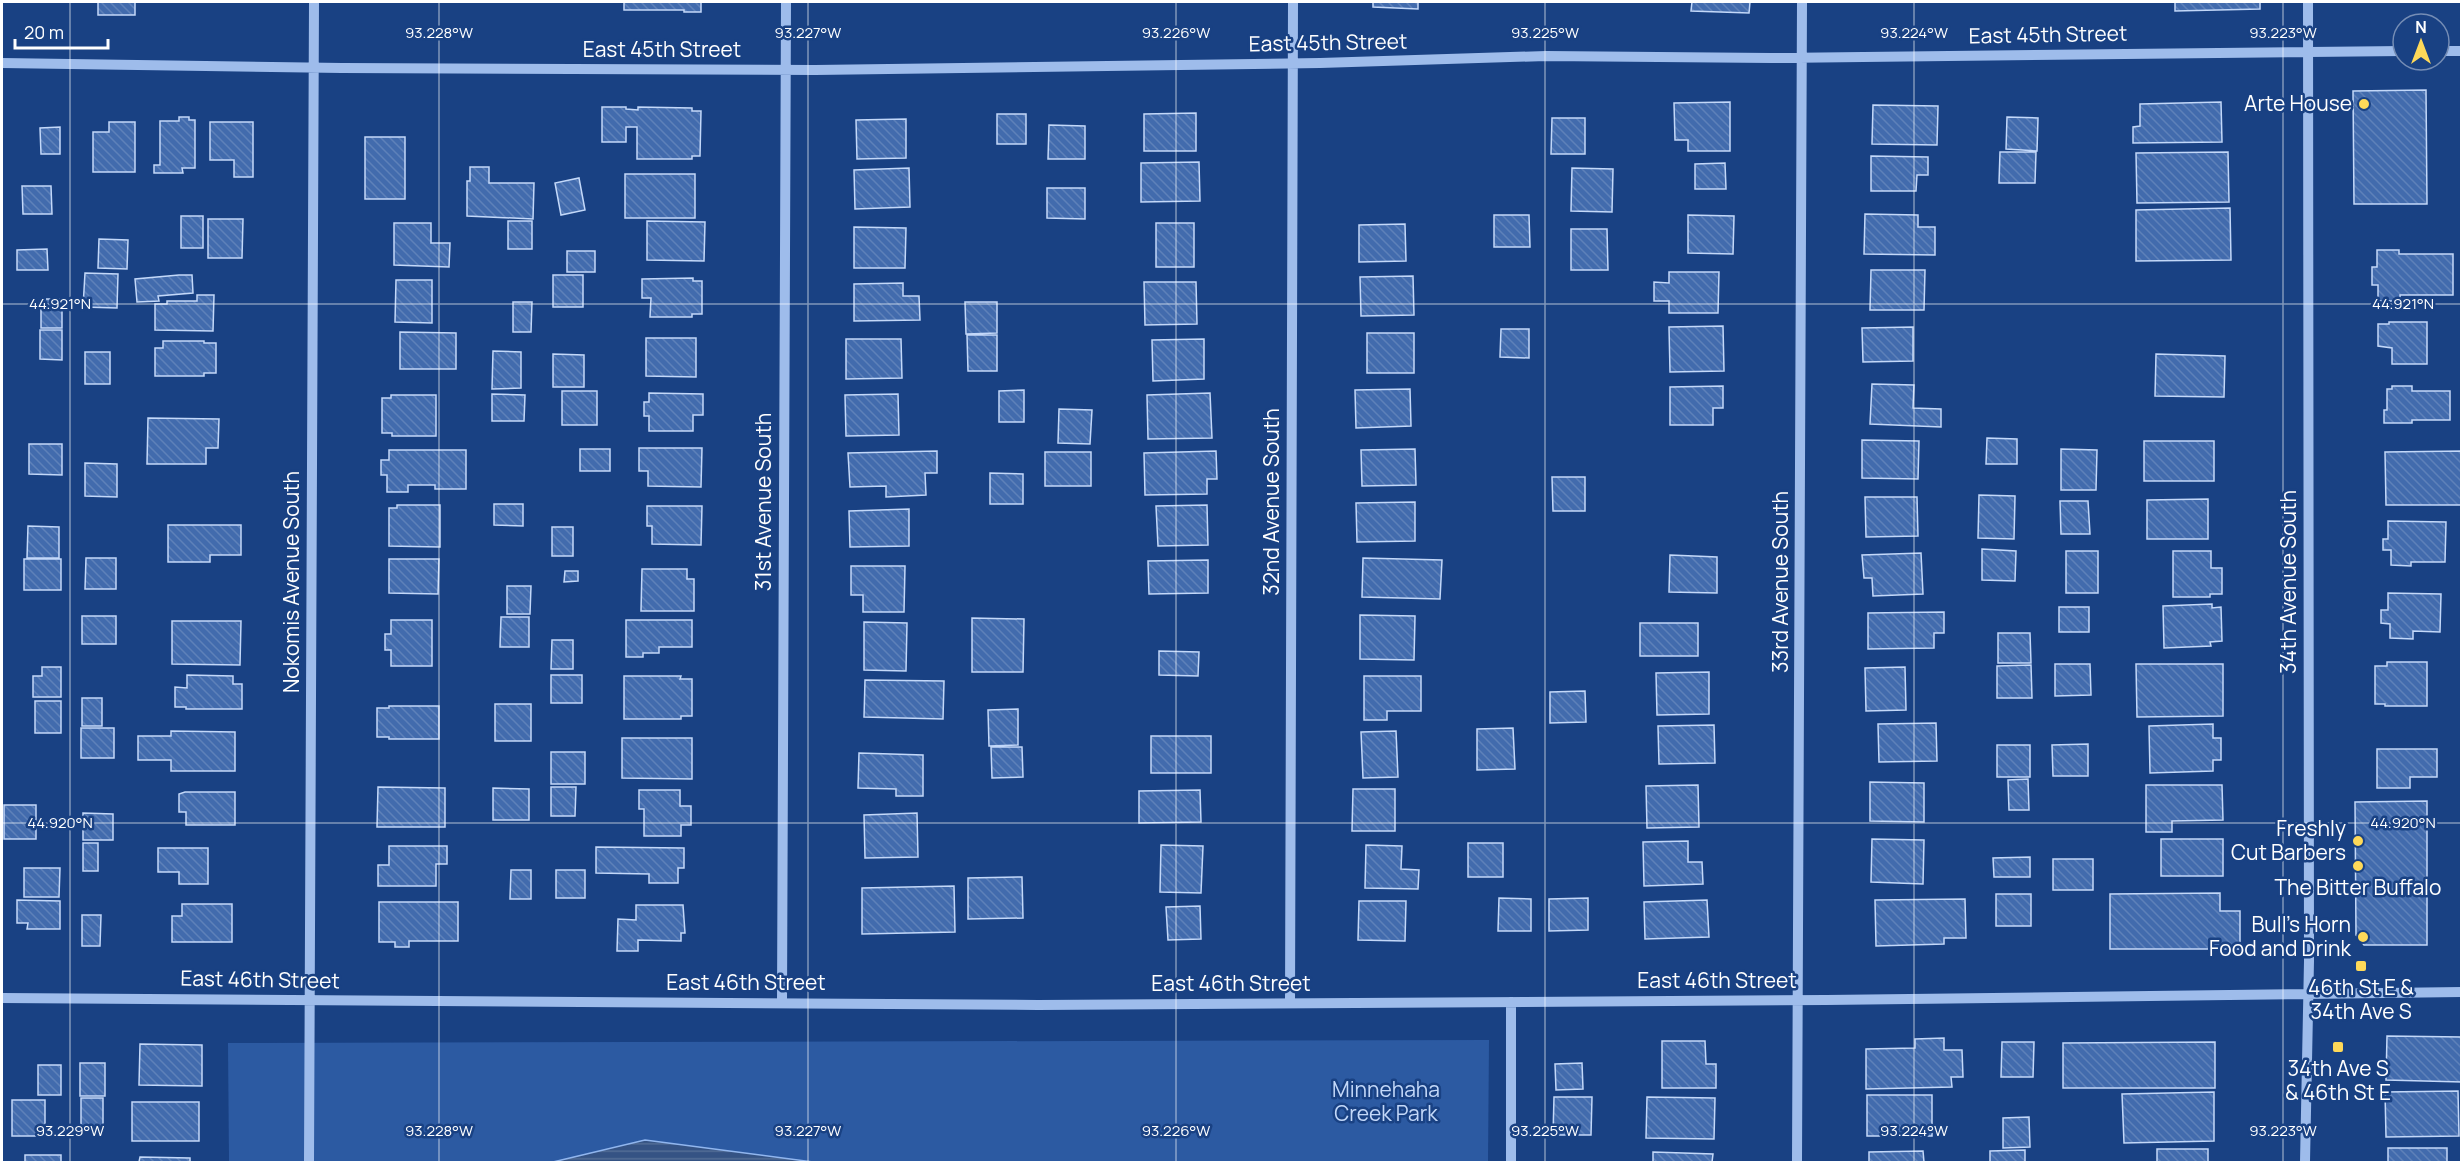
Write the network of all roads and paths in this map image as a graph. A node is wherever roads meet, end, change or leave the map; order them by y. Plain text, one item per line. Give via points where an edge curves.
1 (314, 2) edge
2 (786, 2) edge
3 (1293, 2) edge
4 (1802, 2) edge
5 (2308, 2) edge
6 (2391, 51) edge
7 (2308, 53) junction
8 (1802, 58) junction
9 (2, 63) edge
10 (1292, 63) junction
11 (314, 68) junction
12 (786, 69) junction
13 (2462, 992) edge
14 (2308, 993) junction
15 (2, 998) edge
16 (310, 1000) junction
17 (1799, 1000) junction
18 (1511, 1002) junction
19 (782, 1003) junction
20 (1290, 1003) junction
21 (309, 1162) edge
22 (1511, 1162) edge
23 (1797, 1162) edge
24 (2305, 1162) edge

1 - 11 street, Nokomis Avenue South
2 - 12 street, 31st Avenue South
3 - 10 street, 32nd Avenue South
4 - 8 street, 33rd Avenue South
5 - 7 street, 34th Avenue South
6 - 7 street, East 45th Street
7 - 8 street, East 45th Street
7 - 14 street, 34th Avenue South
8 - 10 street, East 45th Street via 1546,56
8 - 17 street, 33rd Avenue South
9 - 11 street, East 45th Street
10 - 12 street, East 45th Street
10 - 20 street, 32nd Avenue South
11 - 12 street, East 45th Street
11 - 16 street, Nokomis Avenue South
12 - 19 street, 31st Avenue South
13 - 14 street, East 46th Street
14 - 17 street, East 46th Street
14 - 24 street, 34th Avenue South
15 - 16 street, East 46th Street
16 - 19 street, East 46th Street
16 - 21 street, Nokomis Avenue South
17 - 18 street, East 46th Street
17 - 23 street, 33rd Avenue South
18 - 20 street, East 46th Street
18 - 22 street
19 - 20 street, East 46th Street

